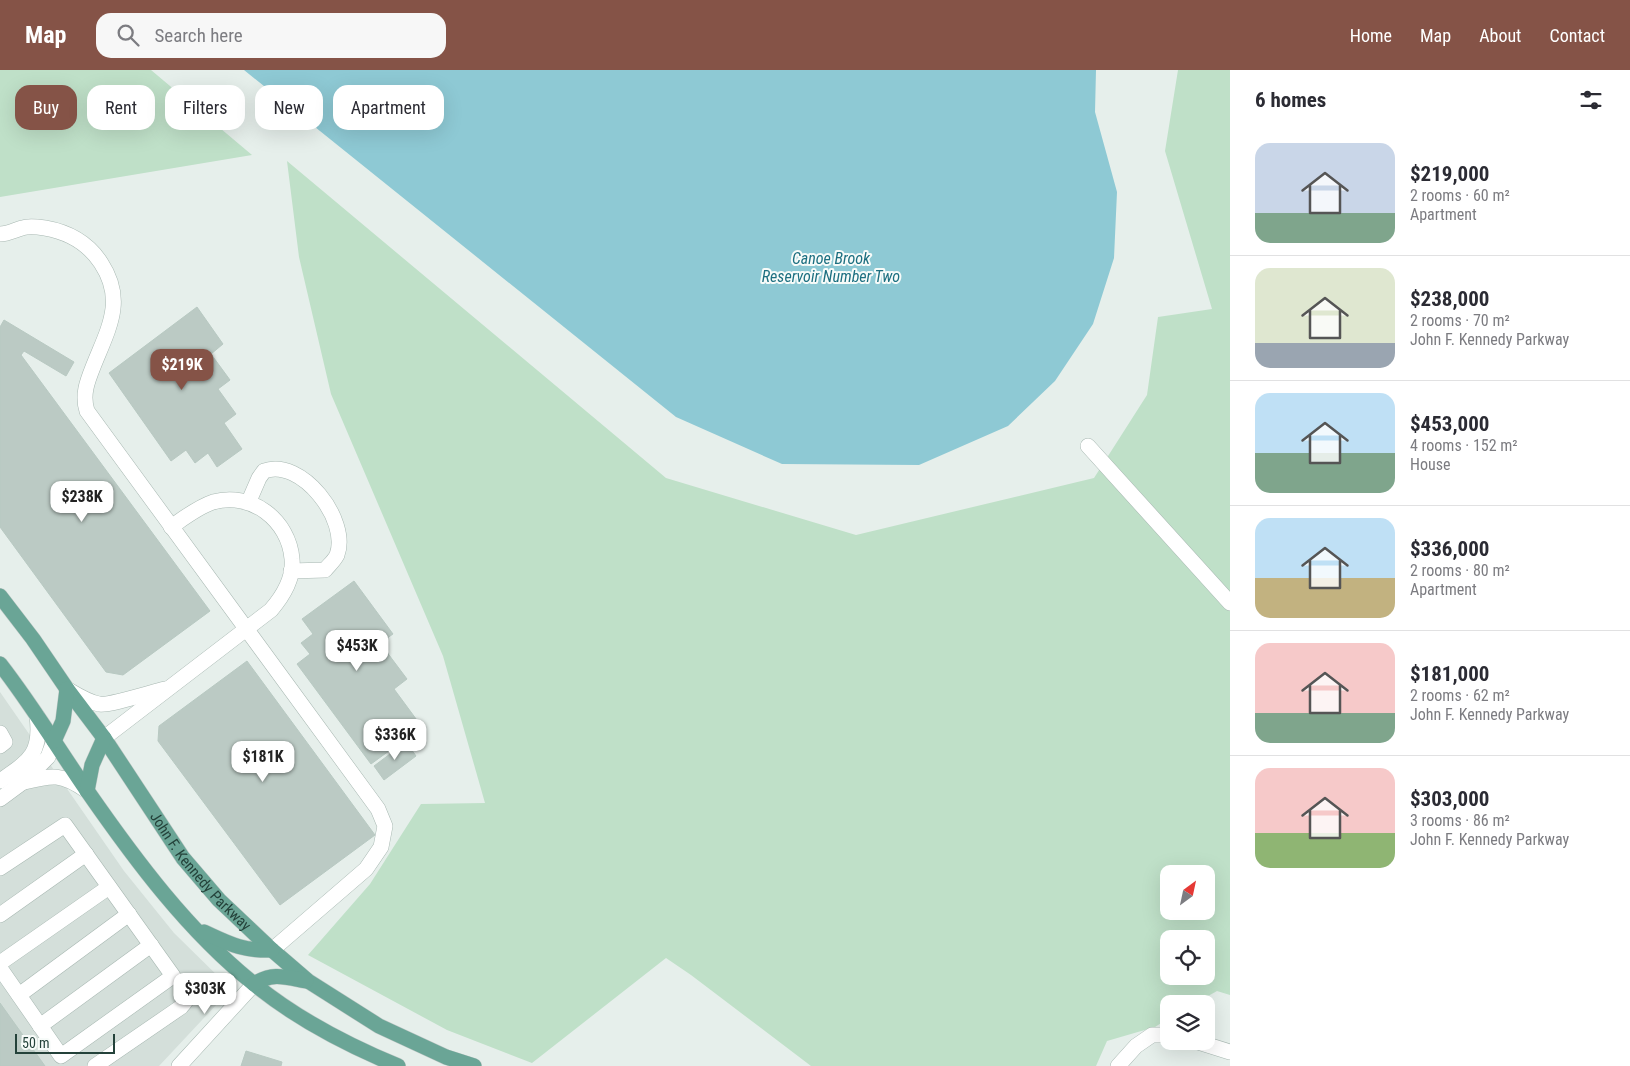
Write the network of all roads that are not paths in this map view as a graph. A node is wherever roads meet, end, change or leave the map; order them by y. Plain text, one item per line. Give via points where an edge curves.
1 (1, 237) edge
2 (1088, 446) dead end
3 (249, 501) junction
4 (171, 527) junction
5 (291, 571) junction
6 (0, 596) edge
7 (1230, 603) edge
8 (246, 630) junction
9 (0, 664) edge
10 (171, 687) junction
11 (67, 690) junction
12 (37, 716) junction
13 (0, 733) edge
14 (104, 738) junction
15 (54, 741) junction
16 (0, 746) edge
17 (0, 781) edge
18 (23, 782) junction
19 (87, 791) junction
20 (0, 799) edge
21 (86, 854) junction
22 (0, 868) edge
23 (110, 886) junction
24 (129, 914) junction
25 (0, 915) edge
26 (193, 928) junction
27 (151, 945) junction
28 (272, 950) junction
29 (0, 962) edge
30 (0, 968) edge
31 (308, 981) junction
32 (254, 984) junction
33 (185, 987) dead end
34 (19, 995) junction
35 (40, 1026) junction
36 (1160, 1035) edge
37 (1215, 1047) edge
38 (1230, 1052) edge
39 (63, 1061) edge
40 (95, 1066) edge
41 (179, 1066) edge
42 (398, 1066) edge
43 (474, 1066) edge
44 (1118, 1066) edge

1 - 4 street via 24,227 65,233 96,255 108,273 114,290 114,309 87,382 84,401 92,419
2 - 7 street
3 - 4 street via 214,502
3 - 5 street via 276,521 291,550
3 - 5 street via 264,471 277,468 289,471 315,489 326,505 337,529 337,554 333,562 325,570
4 - 8 street
5 - 8 street via 283,598
6 - 11 main road, John F. Kennedy Parkway
8 - 10 street
8 - 28 street via 378,809 384,826 380,847 366,869
9 - 12 main road
10 - 11 street via 110,704 100,704
10 - 14 street
11 - 14 main road, John F. Kennedy Parkway
11 - 15 main road via 63,720
12 - 15 main road
12 - 17 street via 39,732 34,755
13 - 16 street via 5,742
14 - 19 main road via 92,765
14 - 28 main road, John F. Kennedy Parkway via 183,858 219,900
15 - 18 street via 48,757
15 - 19 main road
18 - 19 street via 49,776 64,777
18 - 20 street
19 - 26 main road
21 - 22 street via 65,825
21 - 23 street
21 - 25 street
23 - 24 street
23 - 29 street
24 - 27 street
24 - 34 street
26 - 28 main road via 242,948
26 - 32 main road
27 - 35 street
27 - 39 street via 174,976
28 - 31 main road, John F. Kennedy Parkway
30 - 34 street
31 - 32 main road via 277,975
31 - 43 main road, John F. Kennedy Parkway via 380,1026 446,1057
32 - 41 street
32 - 42 main road via 305,1020 359,1050
33 - 40 street via 188,998 181,1007
34 - 35 street
35 - 39 street
36 - 44 street via 1152,1035 1136,1046
37 - 38 street

